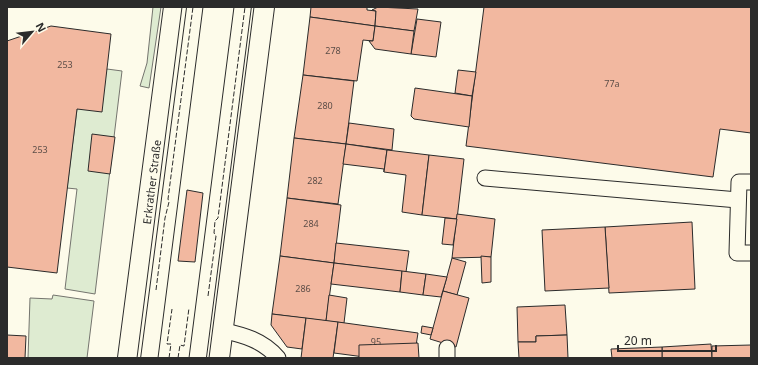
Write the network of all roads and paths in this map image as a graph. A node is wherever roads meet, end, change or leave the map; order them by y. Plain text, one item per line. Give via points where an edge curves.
1 (175, 7) edge
2 (263, 7) edge
3 (485, 178) dead end
4 (751, 182) edge
5 (738, 200) junction
6 (751, 253) edge
7 (221, 330) junction
8 (129, 358) edge
9 (218, 358) edge
10 (278, 358) edge

1 - 8 main road, Erkrather Straße
2 - 7 main road
3 - 5 lane
4 - 5 lane via 739,182
5 - 6 lane via 737,253
7 - 9 main road
7 - 10 lane via 253,339 269,347

